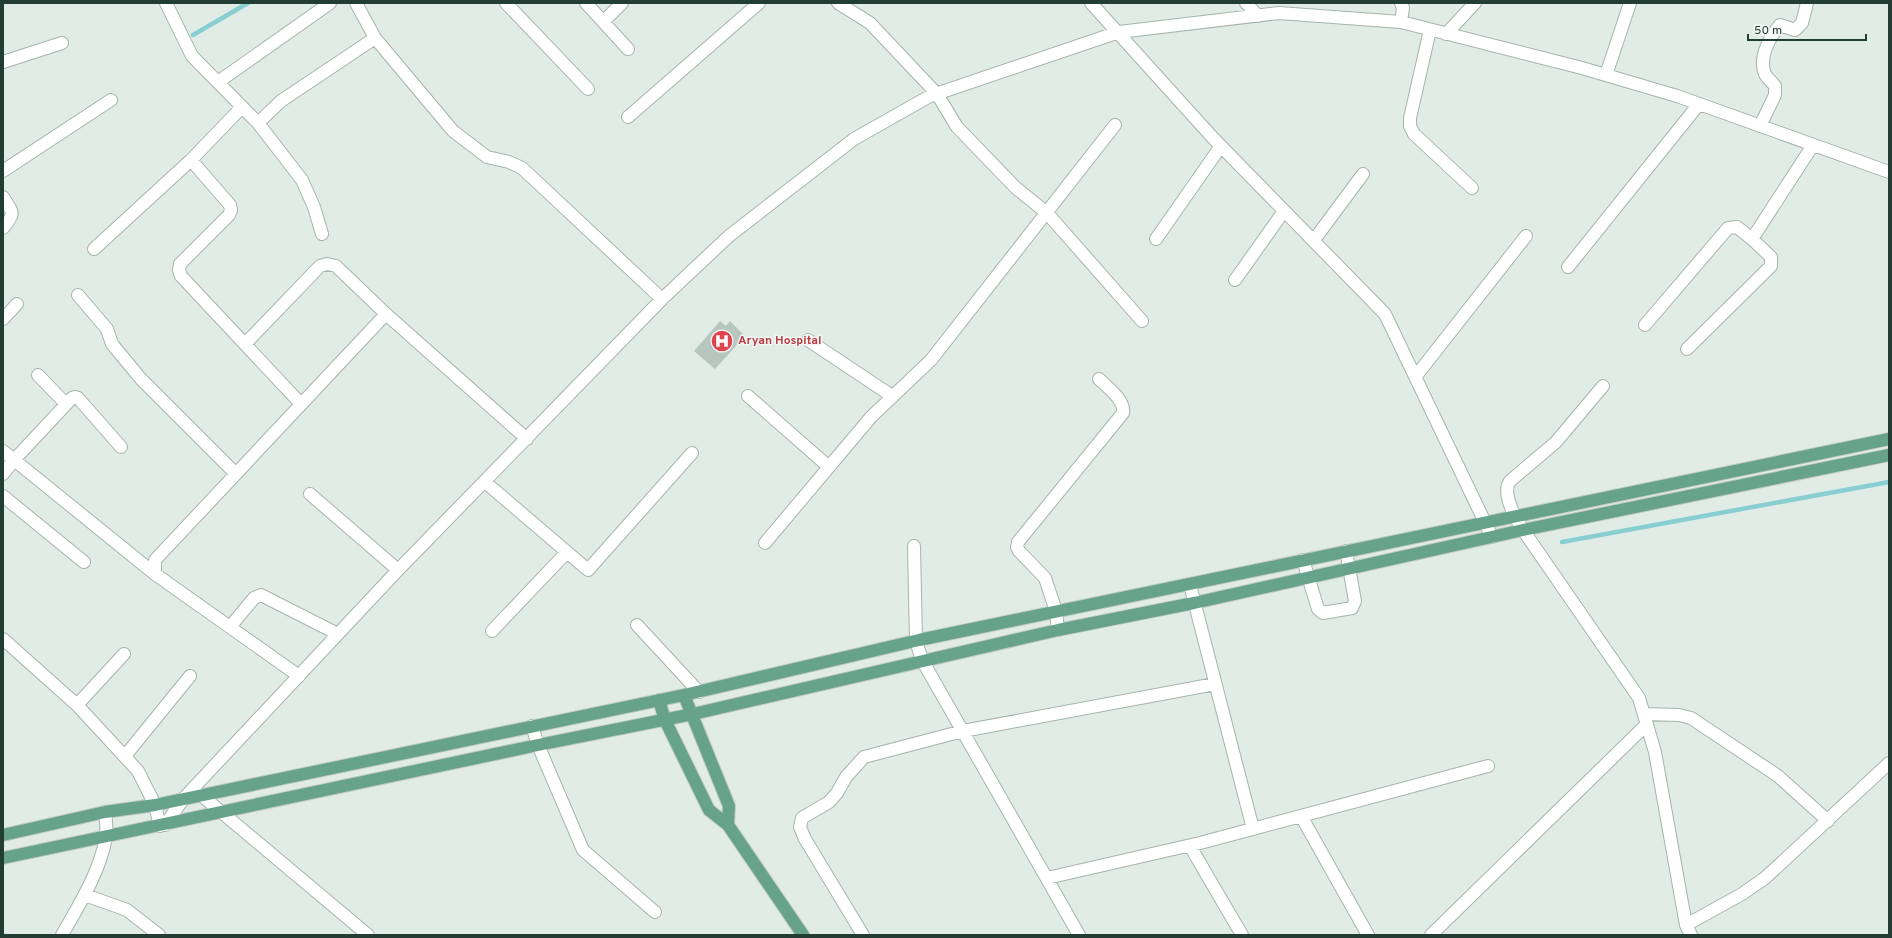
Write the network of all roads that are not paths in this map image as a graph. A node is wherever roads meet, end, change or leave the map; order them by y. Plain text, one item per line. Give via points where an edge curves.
1 (166, 3) edge
2 (330, 3) edge
3 (356, 3) edge
4 (506, 3) edge
5 (586, 3) edge
6 (622, 3) edge
7 (759, 3) edge
8 (838, 3) edge
9 (1091, 3) edge
10 (1246, 3) edge
11 (1401, 3) edge
12 (1475, 3) edge
13 (1630, 3) edge
14 (1807, 3) edge
15 (1258, 16) junction
16 (604, 22) junction
17 (1401, 22) junction
18 (1430, 30) junction
19 (1119, 32) junction
20 (1446, 34) junction
21 (374, 38) junction
22 (62, 43) dead end
23 (628, 49) dead end
24 (3, 62) edge
25 (1606, 75) junction
26 (218, 82) junction
27 (588, 89) dead end
28 (938, 94) junction
29 (111, 100) dead end
30 (1699, 104) junction
31 (242, 107) junction
32 (628, 117) dead end
33 (258, 123) junction
34 (1115, 125) dead end
35 (1760, 126) junction
36 (1813, 145) junction
37 (1221, 146) junction
38 (191, 160) junction
39 (3, 172) edge
40 (1889, 172) edge
41 (1362, 174) dead end
42 (1472, 188) dead end
43 (3, 197) edge
44 (1284, 210) junction
45 (1047, 213) junction
46 (3, 228) edge
47 (322, 234) dead end
48 (1526, 236) dead end
49 (1156, 239) dead end
50 (1752, 239) junction
51 (1314, 240) junction
52 (94, 249) dead end
53 (1568, 267) dead end
54 (1235, 280) dead end
55 (78, 295) dead end
56 (662, 299) junction
57 (17, 304) dead end
58 (386, 314) junction
59 (3, 319) edge
60 (1142, 321) dead end
61 (1645, 325) dead end
62 (808, 340) dead end
63 (245, 344) junction
64 (1687, 349) dead end
65 (38, 376) dead end
66 (1416, 376) junction
67 (1099, 379) dead end
68 (1603, 386) dead end
69 (748, 396) dead end
70 (892, 396) junction
71 (66, 404) junction
72 (302, 404) junction
73 (527, 439) junction
74 (1889, 439) edge
75 (121, 447) dead end
76 (3, 451) edge
77 (692, 453) dead end
78 (1889, 455) edge
79 (14, 460) junction
80 (829, 467) junction
81 (3, 474) edge
82 (236, 474) junction
83 (484, 482) junction
84 (310, 494) dead end
85 (3, 496) edge
86 (1515, 518) junction
87 (1486, 523) junction
88 (1523, 530) junction
89 (1492, 537) junction
90 (765, 543) dead end
91 (914, 546) dead end
92 (1346, 551) junction
93 (568, 552) junction
94 (1303, 560) junction
95 (84, 562) dead end
96 (1350, 569) junction
97 (398, 570) junction
98 (155, 574) junction
99 (1308, 578) junction
100 (1190, 585) junction
101 (1194, 603) junction
102 (1056, 611) junction
103 (637, 625) dead end
104 (230, 627) junction
105 (1058, 630) junction
106 (492, 631) dead end
107 (338, 634) junction
108 (3, 639) edge
109 (916, 642) junction
110 (124, 654) dead end
111 (922, 660) junction
112 (190, 676) dead end
113 (299, 676) junction
114 (1215, 684) junction
115 (699, 692) junction
116 (684, 695) junction
117 (658, 700) junction
118 (77, 705) junction
119 (693, 714) junction
120 (1645, 719) junction
121 (665, 720) junction
122 (532, 726) junction
123 (963, 731) junction
124 (538, 745) junction
125 (125, 756) junction
126 (1889, 763) edge
127 (1488, 766) dead end
128 (201, 795) junction
129 (184, 798) junction
130 (155, 805) junction
131 (106, 812) junction
132 (222, 813) junction
133 (1301, 816) junction
134 (1828, 821) junction
135 (163, 825) junction
136 (728, 825) junction
137 (1253, 829) junction
138 (3, 835) edge
139 (106, 836) junction
140 (1190, 846) junction
141 (3, 858) edge
142 (1047, 878) junction
143 (85, 895) junction
144 (655, 912) dead end
145 (1688, 930) edge
146 (62, 935) edge
147 (159, 935) edge
148 (368, 935) edge
149 (803, 935) edge
150 (864, 935) edge
151 (1079, 935) edge
152 (1242, 935) edge
153 (1368, 935) edge
154 (1431, 935) edge

1 - 26 street via 192,56
2 - 26 street
3 - 21 street
4 - 27 street
5 - 16 street
6 - 16 street
7 - 32 street
8 - 28 street via 870,23
9 - 19 street
10 - 15 street
11 - 17 street
12 - 20 street
13 - 25 street
14 - 35 street via 1802,23 1795,30 1780,25 1772,34 1763,61 1765,74 1775,86 1775,95
15 - 17 street via 1279,13
15 - 19 street
16 - 23 street
17 - 18 street
18 - 20 street
18 - 42 street via 1410,126 1414,134
19 - 28 street
19 - 37 street
20 - 25 street
21 - 33 street via 281,101
21 - 56 street via 453,131 487,157 522,168
22 - 24 street
25 - 30 street
26 - 31 street
28 - 45 street via 957,126 1016,188
28 - 56 street via 930,96 854,139 729,236
29 - 39 street
30 - 35 street
30 - 53 street
31 - 33 street
31 - 38 street
33 - 47 street via 302,180
34 - 45 street
35 - 36 street
36 - 40 street
36 - 50 street
37 - 44 street
37 - 49 street
38 - 52 street
38 - 63 street via 230,205 231,210 180,264 179,270 181,276
41 - 51 street
43 - 46 street via 12,214 12,218
44 - 51 street
44 - 54 street
45 - 60 street
45 - 70 street via 931,360
48 - 66 street
50 - 61 street via 1736,227 1728,228
50 - 64 street via 1771,258 1771,266
51 - 66 street via 1385,314
55 - 82 street via 107,330 112,344 141,379
56 - 73 street
57 - 59 street
58 - 63 street via 336,266 327,264 320,266
58 - 72 street
58 - 73 street
62 - 70 street
63 - 72 street
65 - 71 street
66 - 87 street
67 - 102 street via 1122,402 1123,413 1018,542 1017,547 1045,578
68 - 86 street via 1556,442 1507,486
69 - 80 street
70 - 80 street
71 - 75 street via 72,398 78,398
71 - 79 street
72 - 82 street
73 - 83 street
74 - 86 main road
76 - 79 street
77 - 93 street via 588,570
78 - 88 main road
79 - 81 street
79 - 98 street
80 - 90 street
82 - 98 street via 155,560
83 - 93 street
83 - 97 street
84 - 97 street
85 - 95 street
86 - 87 main road
86 - 88 street
87 - 89 street
87 - 92 main road
88 - 89 main road
88 - 120 street via 1639,698
89 - 96 main road
91 - 109 street
92 - 94 main road
92 - 96 street
93 - 106 street
94 - 99 street
94 - 100 main road
96 - 99 main road
96 - 99 street via 1355,601 1352,608 1320,612
97 - 107 street
98 - 104 street
99 - 101 main road
100 - 101 street
100 - 102 main road
101 - 105 main road
101 - 114 street
102 - 105 street
102 - 109 main road
103 - 115 street
104 - 107 street via 254,598 261,595
104 - 113 street
105 - 111 main road
107 - 113 street
108 - 118 street
109 - 111 street
109 - 115 main road
110 - 118 street
111 - 119 main road
111 - 123 street
112 - 125 street
113 - 129 street
114 - 123 street
114 - 137 street
115 - 116 main road
116 - 117 main road
116 - 119 main road
117 - 121 main road
117 - 122 main road
118 - 125 street
119 - 121 main road
119 - 136 main road via 729,806
120 - 134 street via 1679,715 1691,718 1778,776
120 - 145 street via 1655,752
120 - 154 street
121 - 124 main road
121 - 136 main road via 709,810
122 - 124 street
122 - 128 main road
123 - 142 street
123 - 150 street via 864,757 829,802 802,818 800,827 805,839
124 - 132 main road
124 - 144 street via 583,850
125 - 130 street via 138,771
126 - 134 street
127 - 133 street
128 - 129 main road
128 - 132 street
129 - 130 main road
129 - 135 street
130 - 131 main road
130 - 135 street
131 - 138 main road
131 - 139 street
132 - 135 main road
132 - 148 street
133 - 137 street
133 - 153 street
134 - 145 street via 1753,887
135 - 139 main road
136 - 149 main road
137 - 140 street
139 - 141 main road
139 - 143 street
140 - 142 street
140 - 152 street
142 - 151 street
143 - 146 street
143 - 147 street via 127,910

